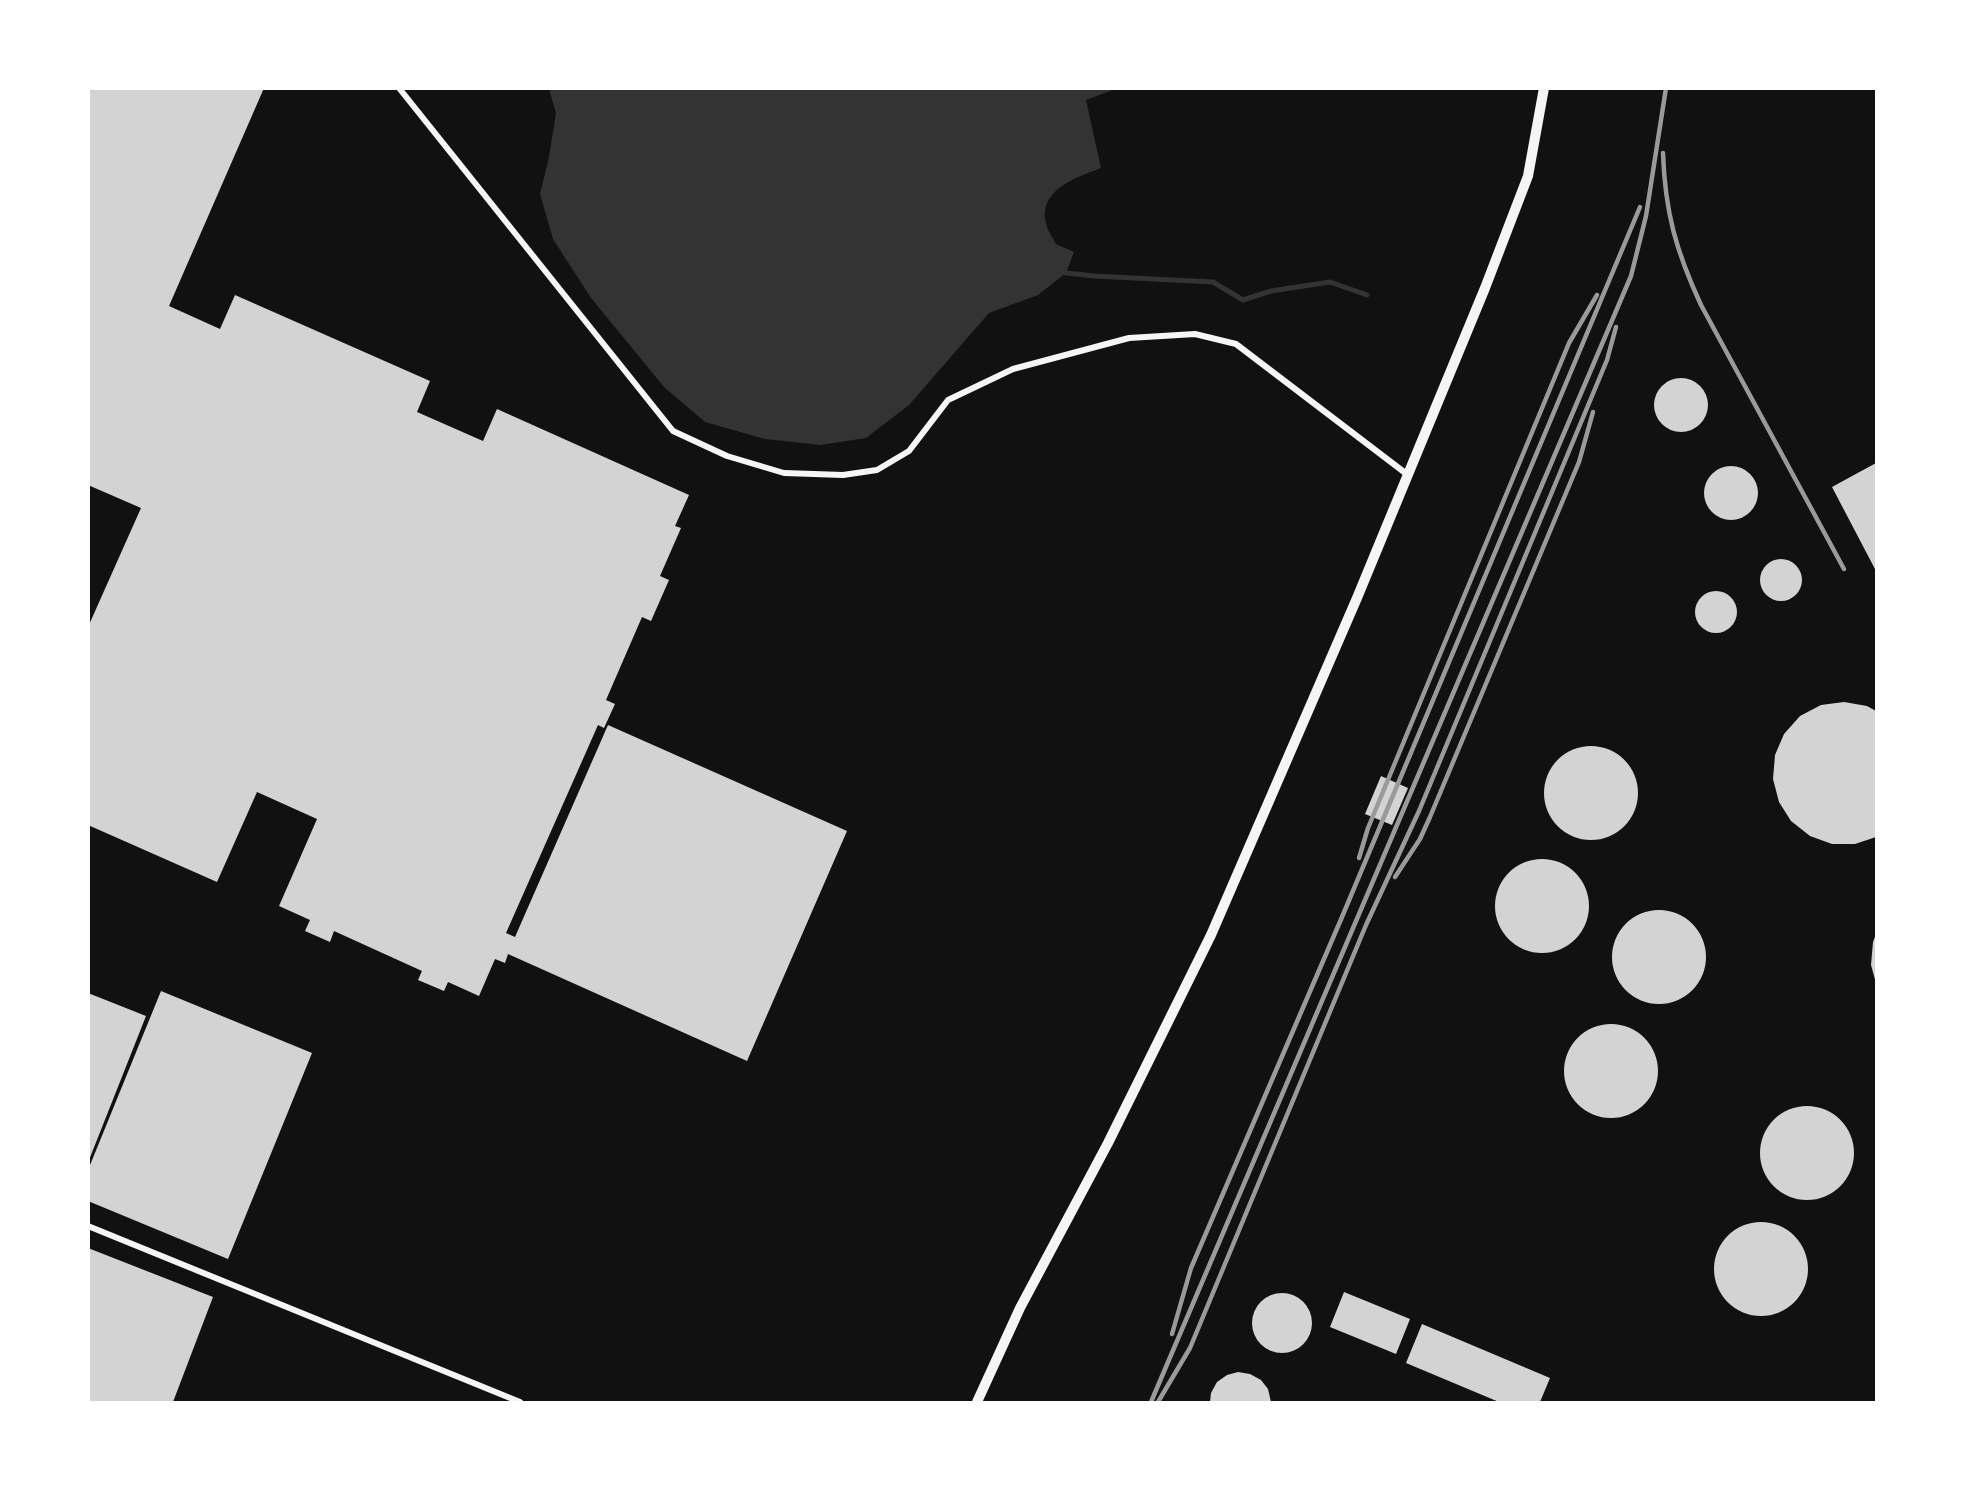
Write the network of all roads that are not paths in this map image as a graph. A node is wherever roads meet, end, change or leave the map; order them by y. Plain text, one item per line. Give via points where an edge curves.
1 (399, 88) edge
2 (1544, 88) edge
3 (1408, 475) junction
4 (88, 1226) edge
5 (520, 1402) edge
6 (977, 1402) edge

1 - 3 street via 673,430 727,456 784,473 843,475 877,470 909,451 948,400 1013,369 1129,338 1195,334 1236,344
2 - 3 street via 1528,176
3 - 6 street via 1211,935 1108,1143 1020,1308
4 - 5 street

